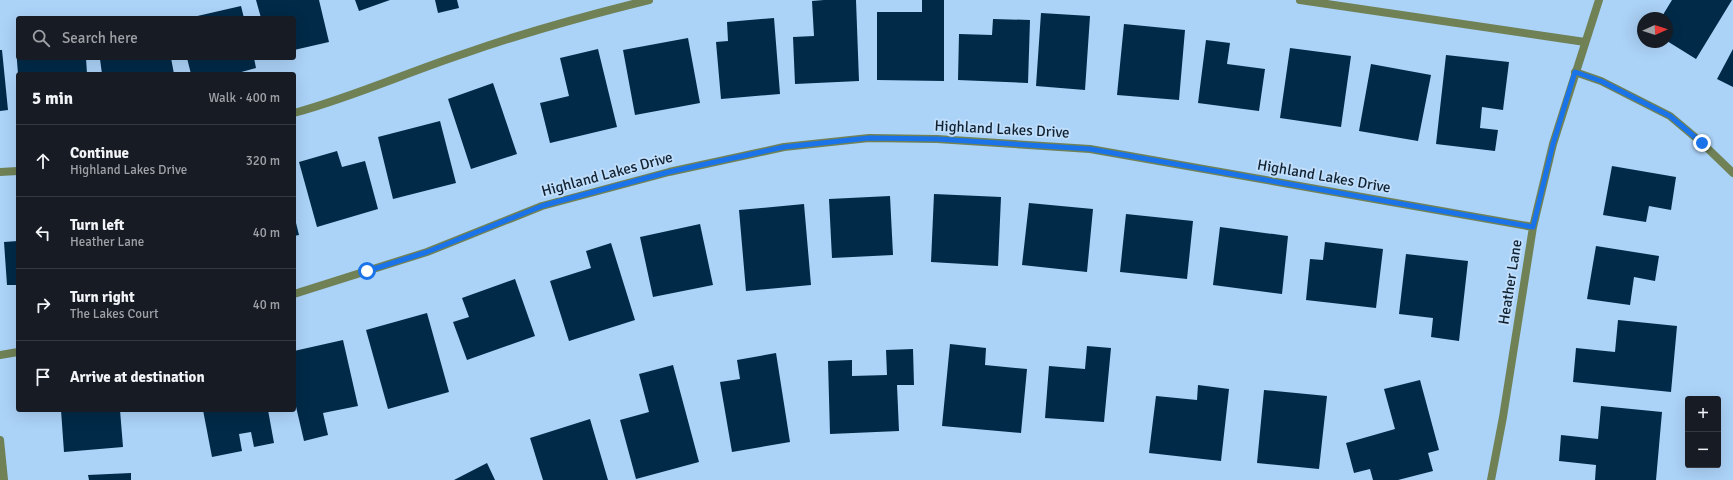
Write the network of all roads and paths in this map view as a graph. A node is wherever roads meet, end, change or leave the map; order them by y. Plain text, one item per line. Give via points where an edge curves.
1 (650, 0) edge
2 (1300, 0) edge
3 (1599, 0) edge
4 (1585, 42) junction
5 (1575, 72) junction
6 (296, 112) edge
7 (16, 171) edge
8 (0, 172) edge
9 (1733, 173) edge
10 (1533, 227) junction
11 (296, 293) edge
12 (16, 352) edge
13 (0, 355) edge
14 (0, 440) edge
15 (4, 480) edge
16 (1491, 480) edge

1 - 6 street via 580,17 466,53 358,93
2 - 4 street
3 - 4 street, Heather Lane
4 - 5 street, Heather Lane
5 - 9 street via 1601,81 1670,116
5 - 10 street, Heather Lane via 1553,144
7 - 8 street
10 - 11 street, Highland Lakes Drive via 1090,149 937,139 869,138 784,147 669,172 542,206 427,252
10 - 16 street, Heather Lane
12 - 13 street
14 - 15 street

